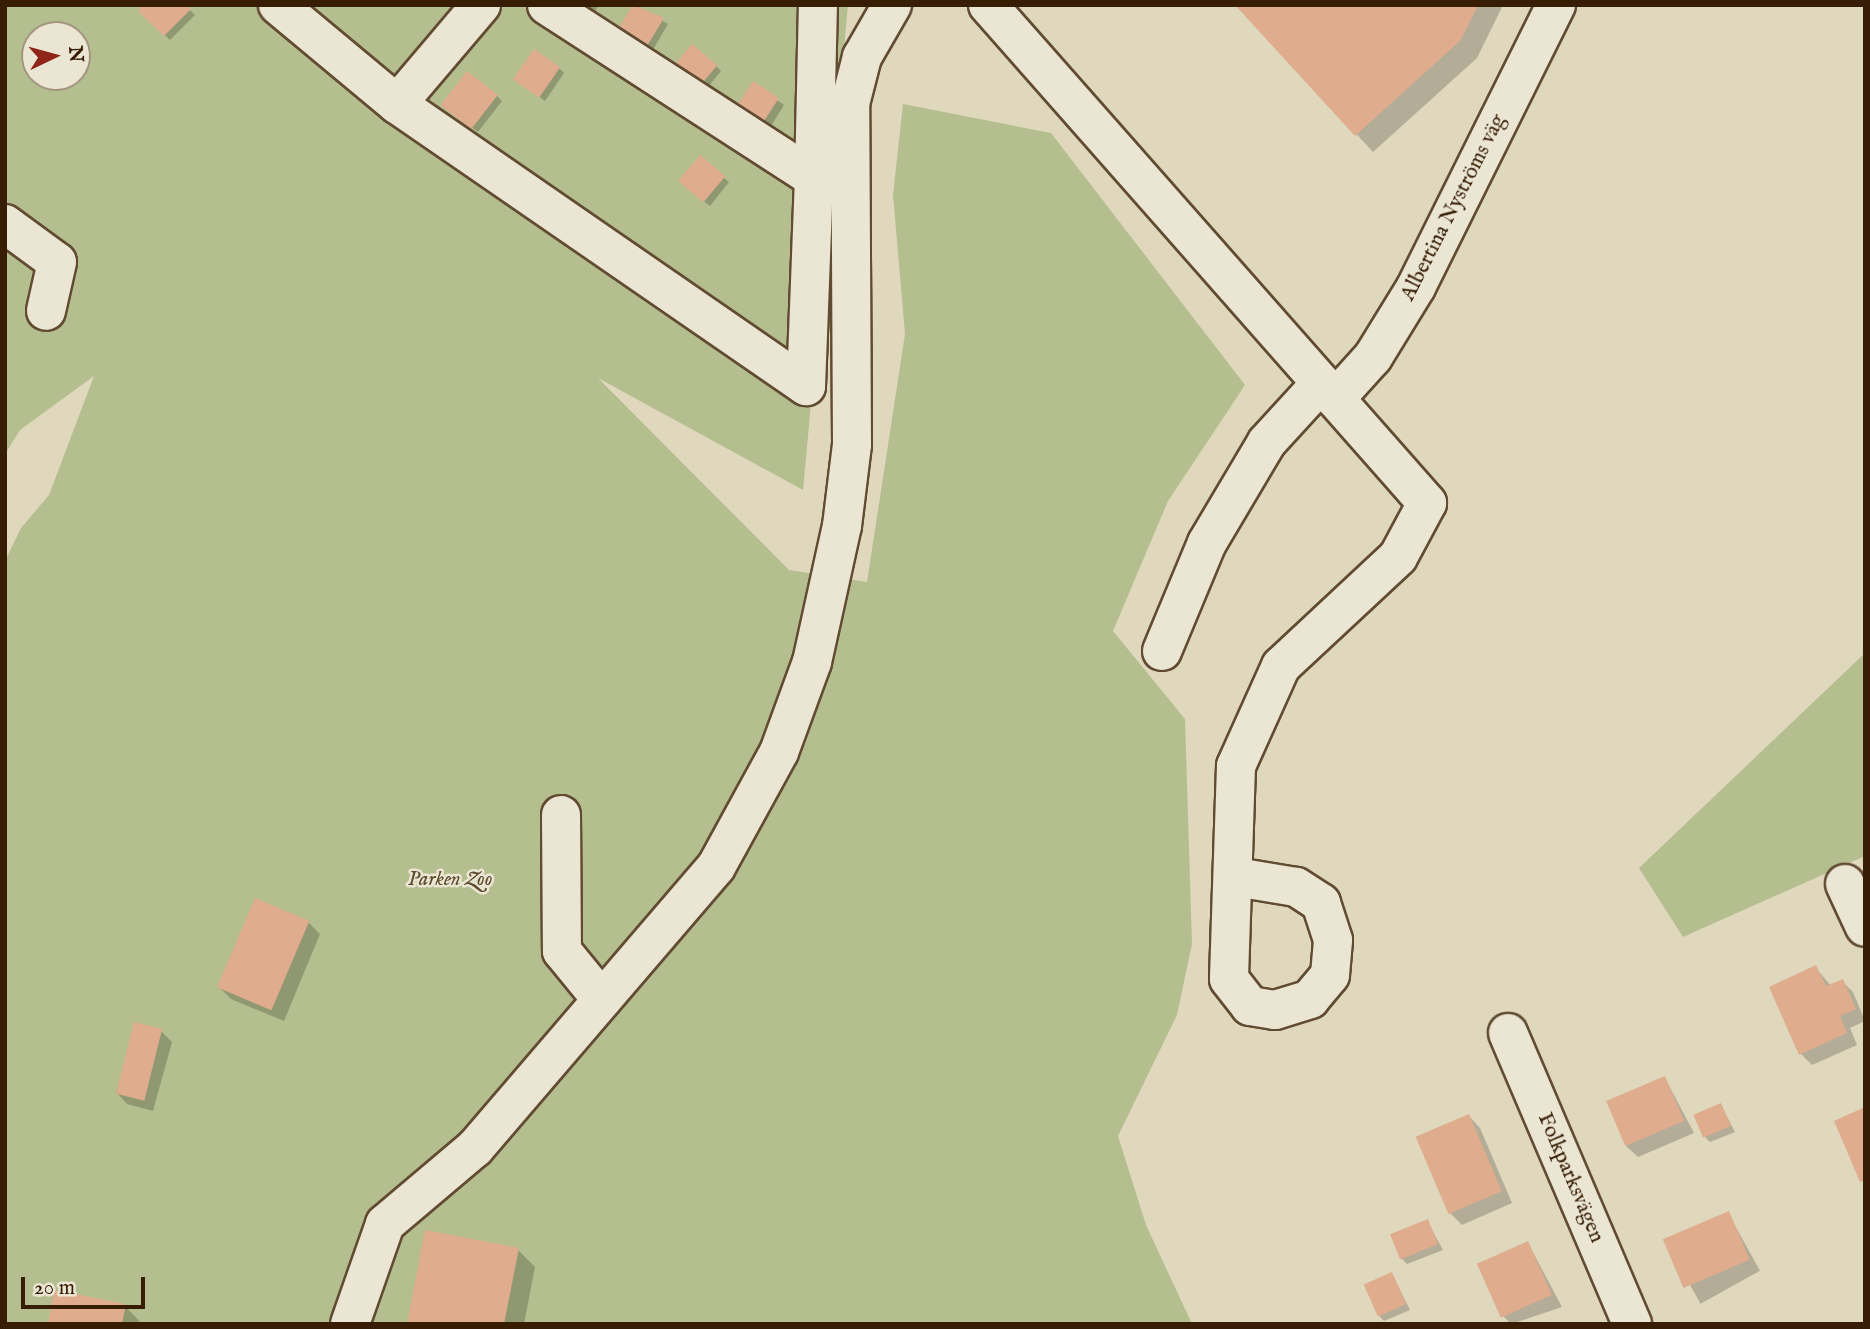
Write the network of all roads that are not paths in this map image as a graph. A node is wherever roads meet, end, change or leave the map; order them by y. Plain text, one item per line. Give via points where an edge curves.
1 (278, 5) edge
2 (481, 5) edge
3 (547, 5) edge
4 (818, 5) edge
5 (892, 5) edge
6 (988, 5) edge
7 (1556, 5) edge
8 (397, 104) junction
9 (814, 178) junction
10 (5, 224) edge
11 (46, 311) dead end
12 (1328, 391) junction
13 (1162, 651) dead end
14 (561, 815) dead end
15 (1236, 877) dead end
16 (1845, 884) dead end
17 (1865, 926) edge
18 (602, 1000) junction
19 (1508, 1033) dead end
20 (349, 1324) edge
21 (1632, 1324) edge

1 - 8 street
2 - 8 street
3 - 9 street
4 - 9 street
5 - 18 street via 862,57 850,104 852,444 812,662 779,752 728,847
6 - 12 street
7 - 12 street, Albertina Nyströms väg via 1416,286 1373,357
8 - 9 street via 806,386
10 - 11 street via 57,262
12 - 13 street, Albertina Nyströms väg via 1267,442 1220,520
12 - 15 street via 1427,503 1398,557 1281,666 1236,766
14 - 18 street via 562,951
16 - 17 street
18 - 20 street via 475,1148 385,1224
19 - 21 street, Folkparksvägen

